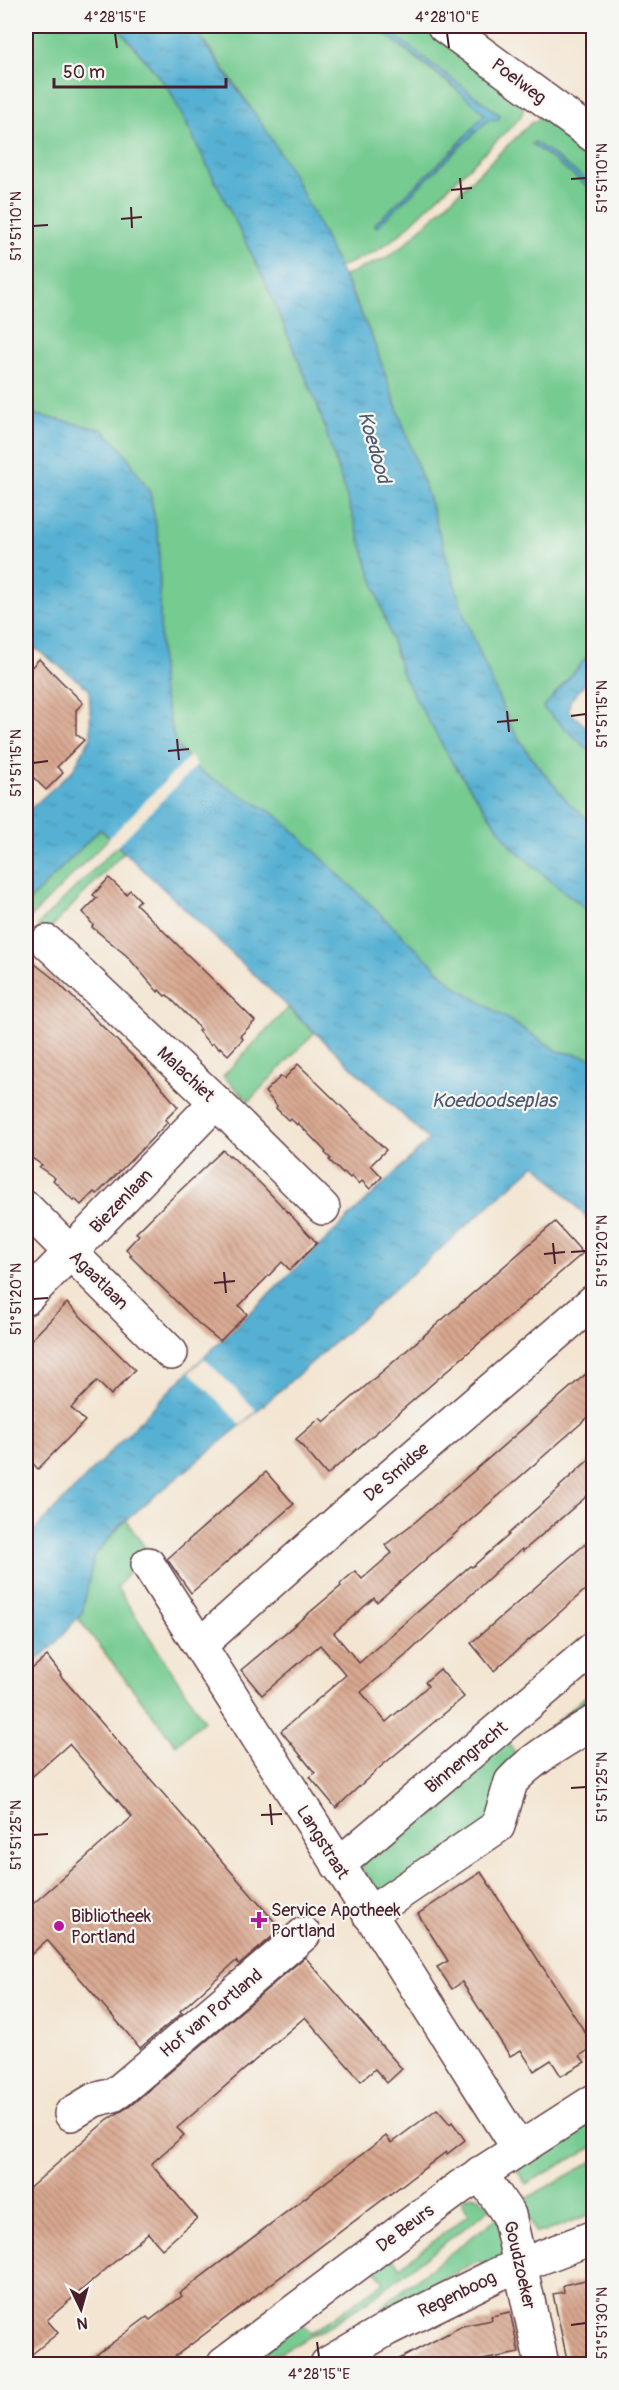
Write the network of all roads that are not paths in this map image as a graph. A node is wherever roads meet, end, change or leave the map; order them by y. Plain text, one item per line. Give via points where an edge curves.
1 (444, 26) edge
2 (594, 136) edge
3 (47, 942) dead end
4 (216, 1102) junction
5 (26, 1208) edge
6 (323, 1208) dead end
7 (71, 1252) junction
8 (26, 1299) edge
9 (594, 1301) edge
10 (171, 1353) dead end
11 (148, 1564) dead end
12 (200, 1645) junction
13 (594, 1648) edge
14 (594, 1722) edge
15 (338, 1865) junction
16 (369, 1914) junction
17 (304, 1934) dead end
18 (594, 2101) edge
19 (71, 2114) dead end
20 (519, 2149) junction
21 (480, 2173) junction
22 (594, 2237) edge
23 (520, 2265) junction
24 (224, 2364) edge
25 (327, 2364) edge
26 (542, 2364) edge

1 - 2 street, Poelweg
3 - 4 street, Malachiet
4 - 6 street, Malachiet
4 - 7 street, Biezenlaan
5 - 7 street, Agaatlaan
7 - 8 street, Biezenlaan
7 - 10 street, Agaatlaan
9 - 12 street, De Smidse
11 - 12 street, Langstraat
12 - 15 street, Langstraat
13 - 15 street, Binnengracht
14 - 16 street via 543,1755 511,1782 498,1827
15 - 16 street, Langstraat
16 - 20 street, Langstraat
17 - 19 street, Hof van Portland via 116,2094 94,2100
18 - 20 street, De Beurs
20 - 21 street, De Beurs
21 - 23 street, Goudzoeker via 509,2215
21 - 24 street, De Beurs
22 - 23 street, Regenboog
23 - 25 street, Regenboog via 387,2329
23 - 26 street, Goudzoeker

